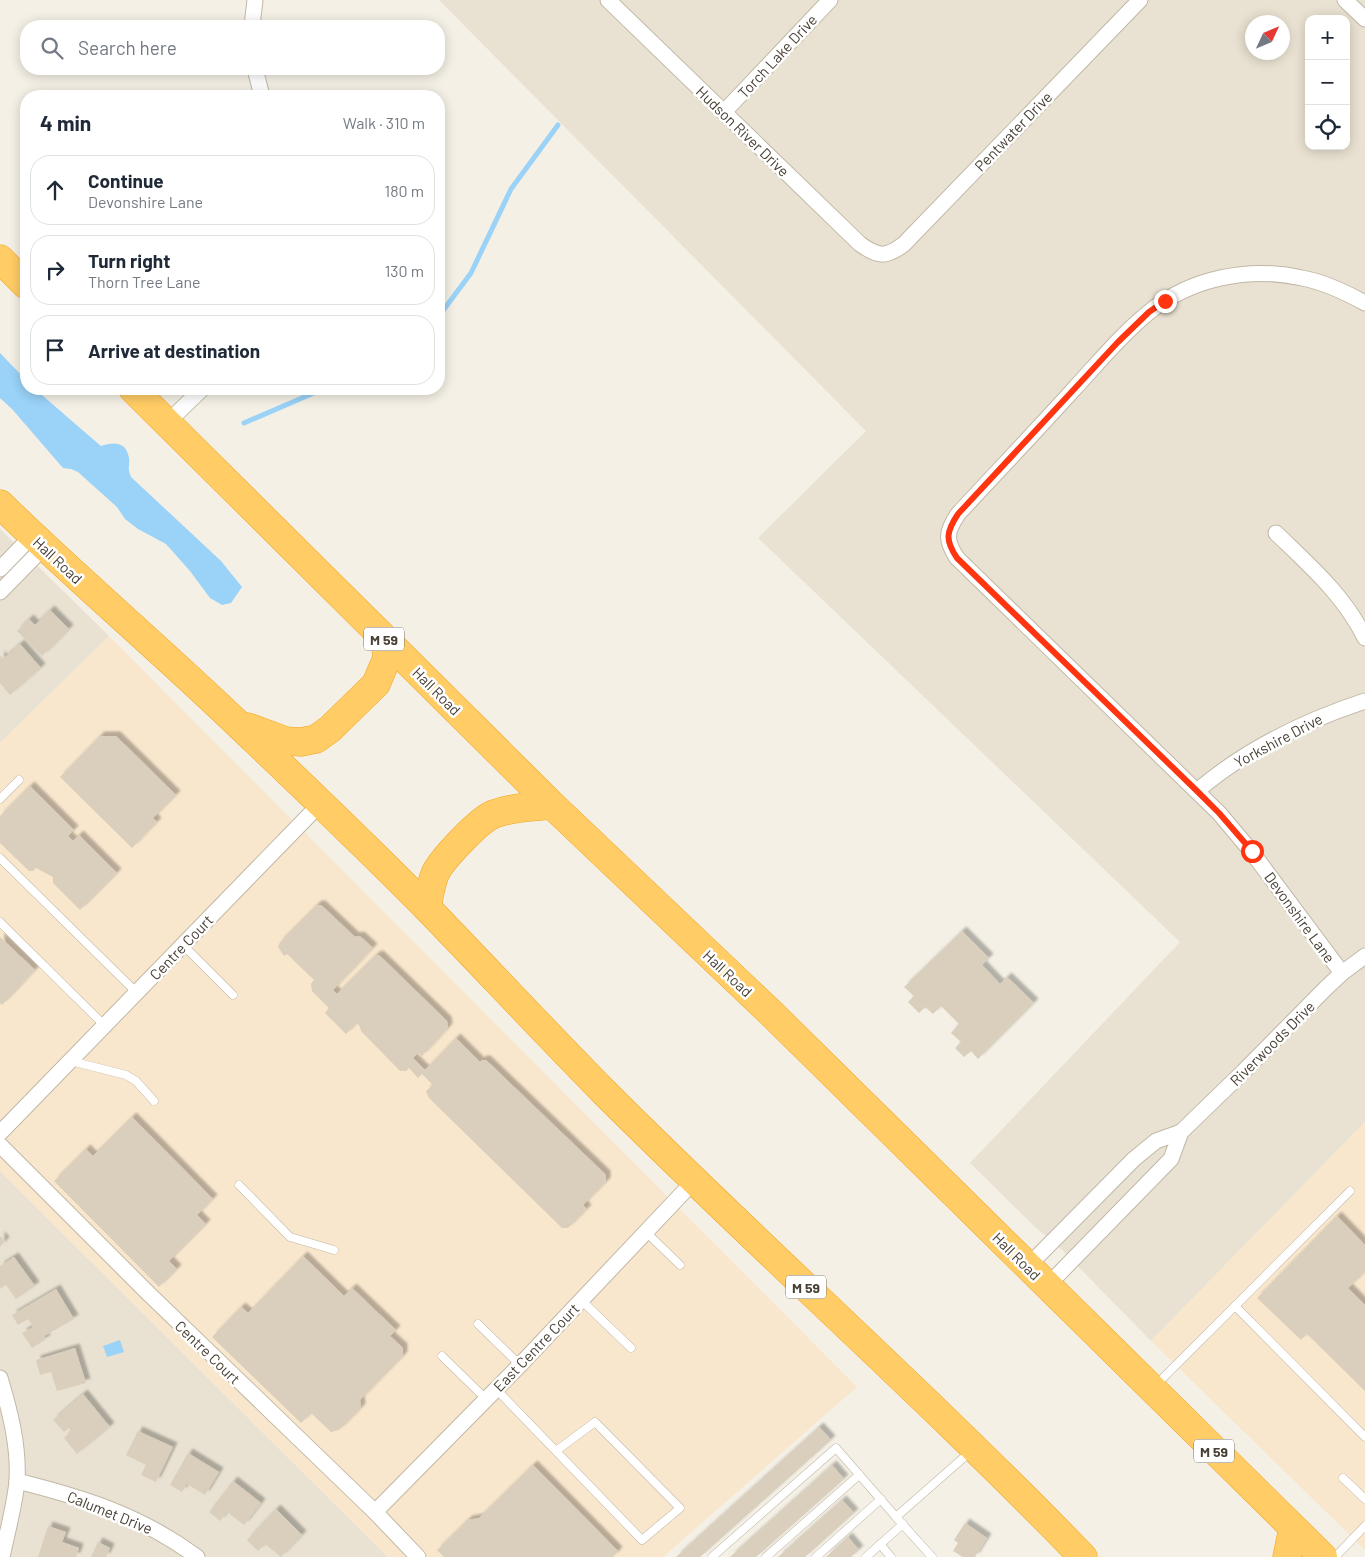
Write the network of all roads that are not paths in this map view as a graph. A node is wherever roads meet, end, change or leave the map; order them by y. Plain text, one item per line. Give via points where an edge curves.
1 (255, 0) edge
2 (608, 0) edge
3 (830, 0) edge
4 (1140, 0) edge
5 (1345, 0) edge
6 (1365, 19) edge
7 (253, 20) edge
8 (257, 75) edge
9 (260, 90) edge
10 (724, 112) junction
11 (882, 256) joint
12 (0, 259) edge
13 (20, 279) edge
14 (1365, 303) edge
15 (139, 395) edge
16 (196, 395) edge
17 (167, 423) junction
18 (0, 504) edge
19 (1276, 533) dead end
20 (38, 541) junction
21 (0, 569) edge
22 (0, 592) edge
23 (1365, 638) edge
24 (385, 640) junction
25 (1365, 701) edge
26 (237, 724) junction
27 (19, 780) dead end
28 (1197, 791) junction
29 (0, 799) edge
30 (320, 804) junction
31 (552, 805) junction
32 (0, 858) edge
33 (427, 907) junction
34 (0, 922) edge
35 (183, 945) junction
36 (1365, 956) edge
37 (1342, 973) junction
38 (137, 993) junction
39 (233, 995) dead end
40 (105, 1026) junction
41 (71, 1061) junction
42 (154, 1101) dead end
43 (1181, 1132) junction
44 (0, 1133) edge
45 (0, 1145) edge
46 (1120, 1173) junction
47 (695, 1180) junction
48 (238, 1185) dead end
49 (1350, 1191) dead end
50 (1139, 1192) junction
51 (646, 1232) junction
52 (334, 1250) dead end
53 (680, 1266) dead end
54 (1028, 1266) junction
55 (1048, 1286) junction
56 (581, 1300) junction
57 (1235, 1306) junction
58 (478, 1324) dead end
59 (631, 1348) dead end
60 (442, 1356) dead end
61 (520, 1365) junction
62 (0, 1378) edge
63 (1152, 1389) junction
64 (491, 1394) junction
65 (1365, 1437) edge
66 (973, 1449) junction
67 (556, 1451) junction
68 (859, 1475) junction
69 (1343, 1478) dead end
70 (17, 1481) junction
71 (881, 1499) junction
72 (1365, 1499) edge
73 (374, 1512) junction
74 (896, 1517) junction
75 (903, 1524) junction
76 (1365, 1526) edge
77 (1293, 1528) junction
78 (880, 1544) junction
79 (2, 1557) edge
80 (197, 1557) edge
81 (418, 1557) edge
82 (712, 1557) edge
83 (766, 1557) edge
84 (816, 1557) edge
85 (866, 1557) edge
86 (891, 1557) edge
87 (932, 1557) edge
88 (1083, 1557) edge
89 (1287, 1557) edge
90 (1323, 1557) edge
91 (1334, 1557) edge

1 - 7 street
2 - 10 street, Hudson River Drive
3 - 10 street, Torch Lake Drive
4 - 11 street, Pentwater Drive via 904,244
5 - 6 street
8 - 9 street
10 - 11 street, Hudson River Drive via 860,244
12 - 13 highway
14 - 28 street, Devonshire Lane via 1302,278 1267,273 1230,275 1180,293 1149,312 1118,342 951,524 947,538 957,558
15 - 17 highway, Hall Road / M 59
16 - 17 street
17 - 24 highway, Hall Road / M 59
18 - 20 highway, Hall Road / M 59
19 - 23 street via 1341,598
20 - 21 street
20 - 22 street
20 - 26 highway, Hall Road / M 59
24 - 26 highway via 387,658 376,684 316,739 286,741
24 - 31 highway, Hall Road / M 59
25 - 28 street, Yorkshire Drive via 1273,739
26 - 30 highway, Hall Road / M 59
27 - 29 lane
28 - 37 street, Devonshire Lane via 1252,851
30 - 33 highway, Hall Road / M 59
30 - 35 street, Centre Court
31 - 33 highway via 508,810 492,814 480,822 444,860 436,873
31 - 54 highway, Hall Road / M 59 via 772,1014
32 - 38 lane
33 - 47 highway, Hall Road / M 59 via 604,1092
34 - 40 lane
35 - 38 street, Centre Court
35 - 39 lane
36 - 37 street, Riverwoods Drive
37 - 43 street, Riverwoods Drive
38 - 40 street, Centre Court
40 - 41 street, Centre Court
41 - 42 lane via 126,1075
41 - 44 street, Centre Court
43 - 46 street, Riverwoods Drive via 1156,1141
43 - 50 street, Riverwoods Drive via 1170,1159
45 - 73 street, Centre Court
46 - 50 street
46 - 54 street, Riverwoods Drive
47 - 51 street, East Centre Court
47 - 66 highway, Hall Road / M 59
48 - 52 lane via 290,1237
49 - 57 lane
50 - 55 street, Riverwoods Drive
51 - 53 lane
51 - 56 street, East Centre Court
54 - 55 highway, Hall Road / M 59
55 - 63 highway, Hall Road / M 59
56 - 59 lane
56 - 61 street, East Centre Court
57 - 63 lane
57 - 65 lane
58 - 61 lane
60 - 64 lane
61 - 64 street, East Centre Court
62 - 70 street via 14,1434
63 - 77 highway, Hall Road / M 59
64 - 67 lane
64 - 73 street, East Centre Court
66 - 74 lane
66 - 88 highway, Hall Road / M 59
67 - 67 lane via 642,1540 680,1508 595,1422
68 - 71 lane
68 - 82 lane via 836,1448
68 - 83 lane
69 - 72 lane
70 - 79 street
70 - 80 street, Calumet Drive via 106,1507 158,1531
71 - 74 lane
71 - 84 lane
73 - 81 street, Centre Court
74 - 75 lane
75 - 78 lane
75 - 87 lane
76 - 91 lane
77 - 89 highway
77 - 90 highway, Hall Road / M 59
78 - 85 lane
78 - 86 lane

